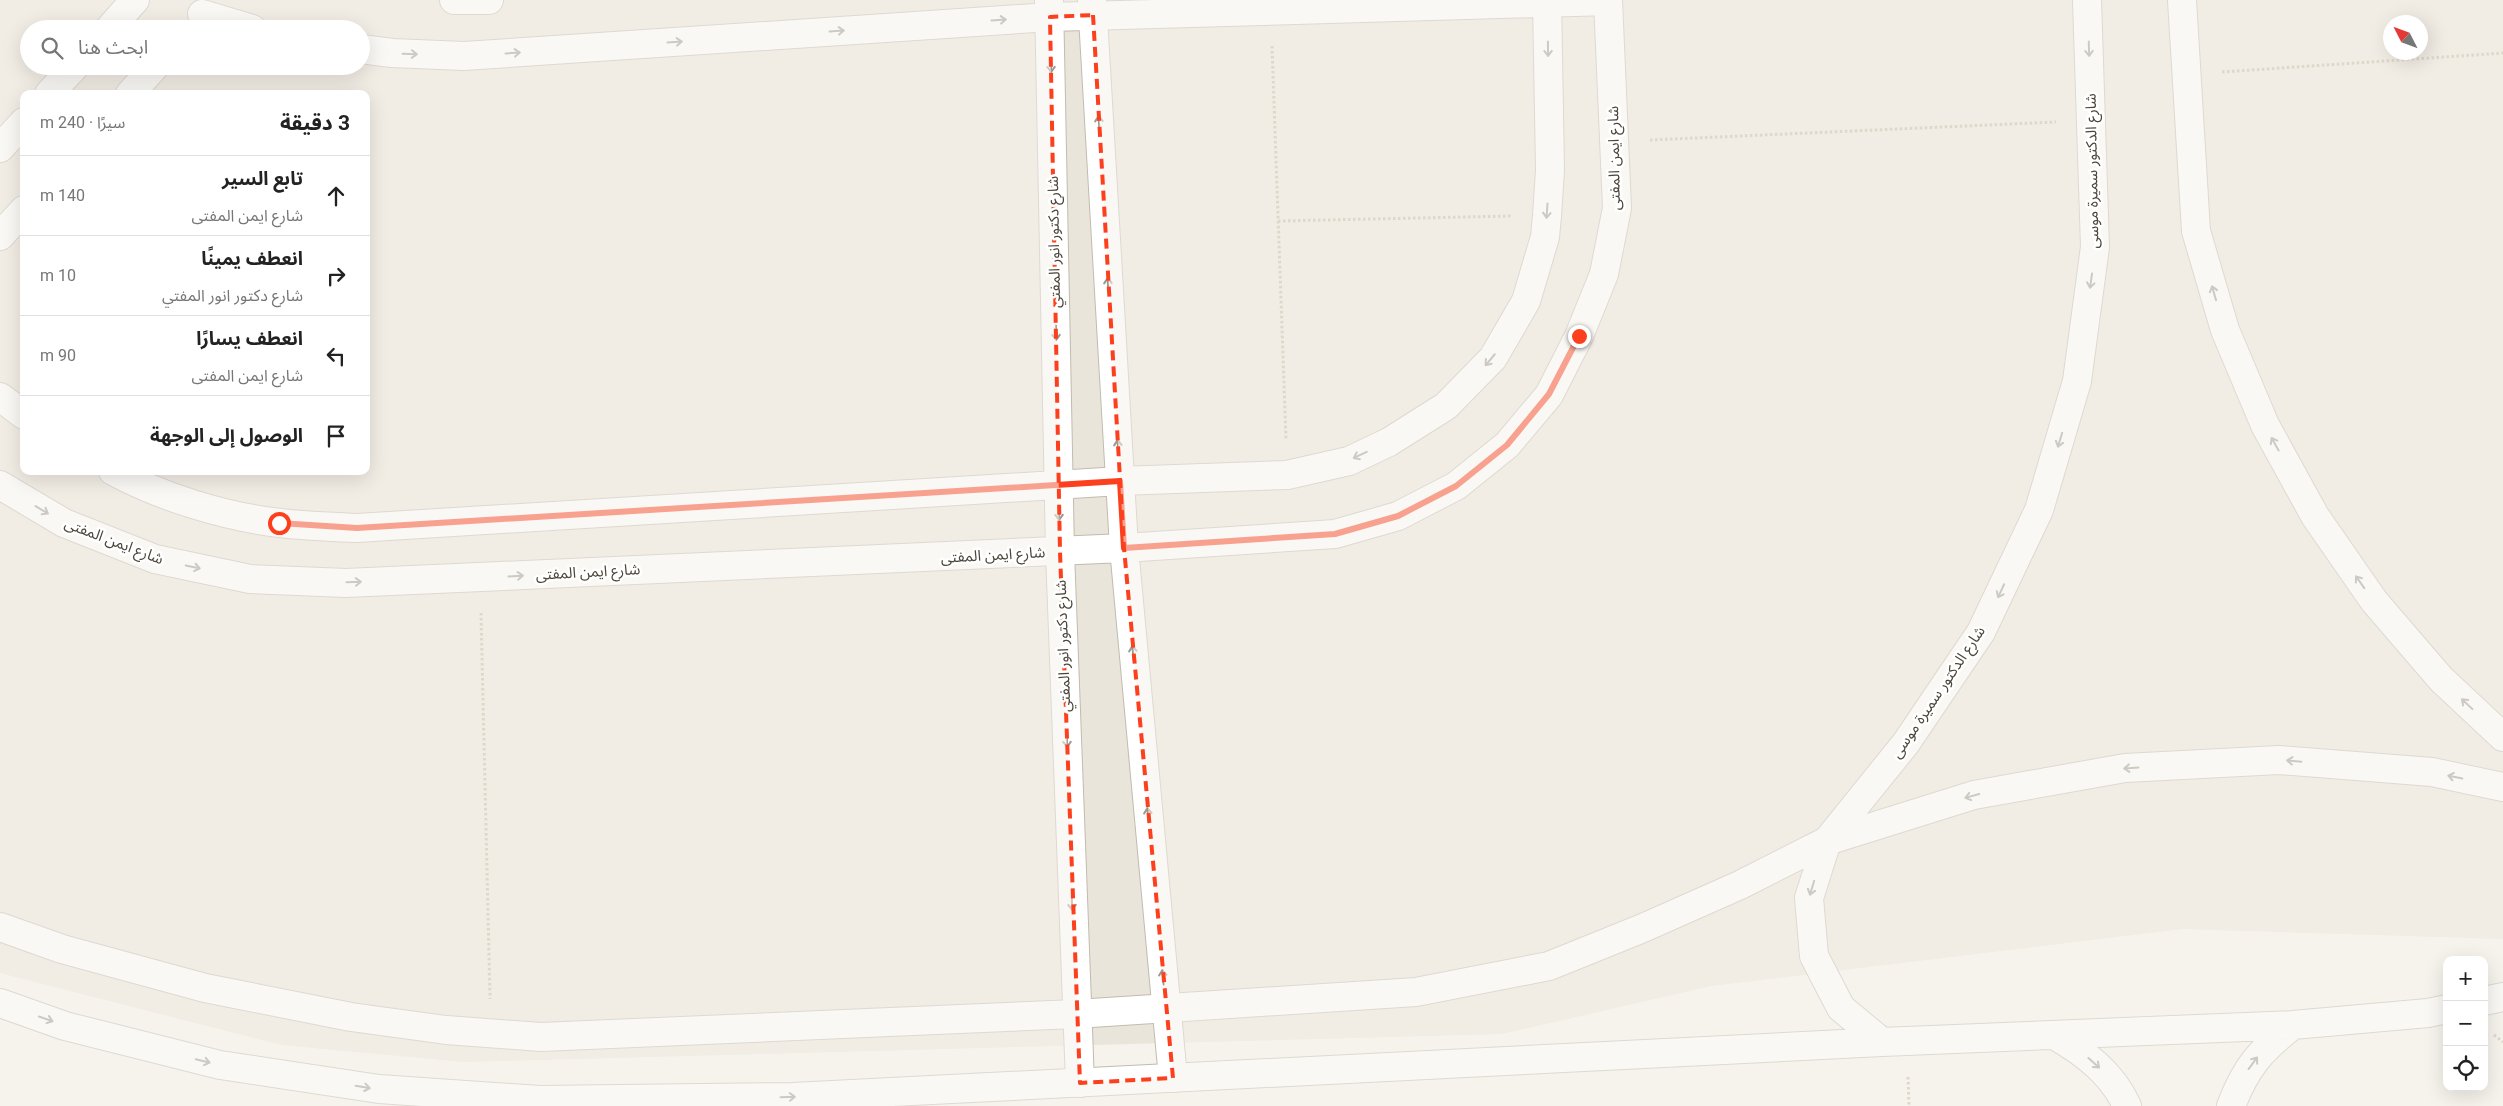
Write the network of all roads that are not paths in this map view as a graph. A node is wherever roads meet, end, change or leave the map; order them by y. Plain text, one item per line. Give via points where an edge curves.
1 (135, 0) edge
2 (454, 0) edge
3 (489, 0) edge
4 (1608, 0) edge
5 (2087, 0) edge
6 (2182, 0) edge
7 (1547, 1) edge
8 (1050, 8) edge
9 (1092, 8) edge
10 (202, 14) edge
11 (117, 20) edge
12 (222, 20) edge
13 (370, 51) edge
14 (66, 75) edge
15 (147, 75) edge
16 (53, 90) edge
17 (134, 90) edge
18 (20, 126) edge
19 (0, 148) edge
20 (20, 214) edge
21 (0, 236) edge
22 (0, 397) edge
23 (20, 412) edge
24 (120, 475) edge
25 (1120, 481) junction
26 (0, 485) edge
27 (1058, 485) junction
28 (1124, 548) junction
29 (1060, 552) junction
30 (2503, 737) edge
31 (2503, 787) edge
32 (1827, 841) junction
33 (0, 927) edge
34 (2503, 997) edge
35 (2488, 1000) edge
36 (0, 1003) edge
37 (1166, 1009) junction
38 (2441, 1012) edge
39 (2488, 1013) edge
40 (2503, 1013) edge
41 (1076, 1014) junction
42 (2293, 1025) junction
43 (2054, 1035) junction
44 (1882, 1042) junction
45 (1172, 1078) junction
46 (1080, 1083) junction
47 (2127, 1106) edge
48 (2231, 1106) edge

1 - 11 street
2 - 3 street
4 - 7 street
4 - 28 street, شارع ايمن المفتى via 1617,208 1604,274 1579,336 1549,394 1507,445 1456,486 1398,516 1335,534
5 -> 32 street, شارع الدكتور سميرة موسى via 2095,248 2077,381 2039,510 1981,632 1906,743
30 -> 6 street via 2441,679 2374,601 2315,516 2265,425 2225,330 2196,231
7 - 9 street via 1271,9
7 -> 25 street via 1550,170 1545,237 1526,301 1493,358 1446,406 1389,442 1349,461 1287,475
8 - 9 street
13 -> 8 street via 464,56
8 -> 27 street, شارع دكتور انور المفتي
25 -> 9 street
10 - 12 street
14 - 16 street
15 - 17 street
18 - 19 street
20 - 21 street
22 - 23 street
24 - 27 street via 203,507 279,523 357,528
25 - 27 street
25 - 28 street
26 -> 29 street, شارع ايمن المفتى via 64,523 155,559 250,579 346,583
27 -> 29 street, شارع دكتور انور المفتي
28 - 29 street, شارع ايمن المفتى
37 -> 28 street
29 -> 41 street, شارع دكتور انور المفتي
31 -> 32 street via 2432,772 2279,760 2125,768 1974,795
32 - 37 street via 1740,885 1550,966 1416,992
32 -> 44 street via 1810,898 1814,956 1841,1008
33 - 41 street via 62,949 204,988 446,1030 541,1037
34 - 35 street
36 -> 46 street via 65,1026 220,1065 379,1089 540,1100 638,1100 793,1097
37 - 41 street
37 - 45 street
38 - 42 street
39 - 40 street
41 - 46 street, شارع دكتور انور المفتي
42 - 43 street
48 -> 42 street via 2241,1080 2263,1049
43 - 44 street
43 -> 47 street via 2081,1051 2103,1071
44 - 45 street
45 - 46 street

